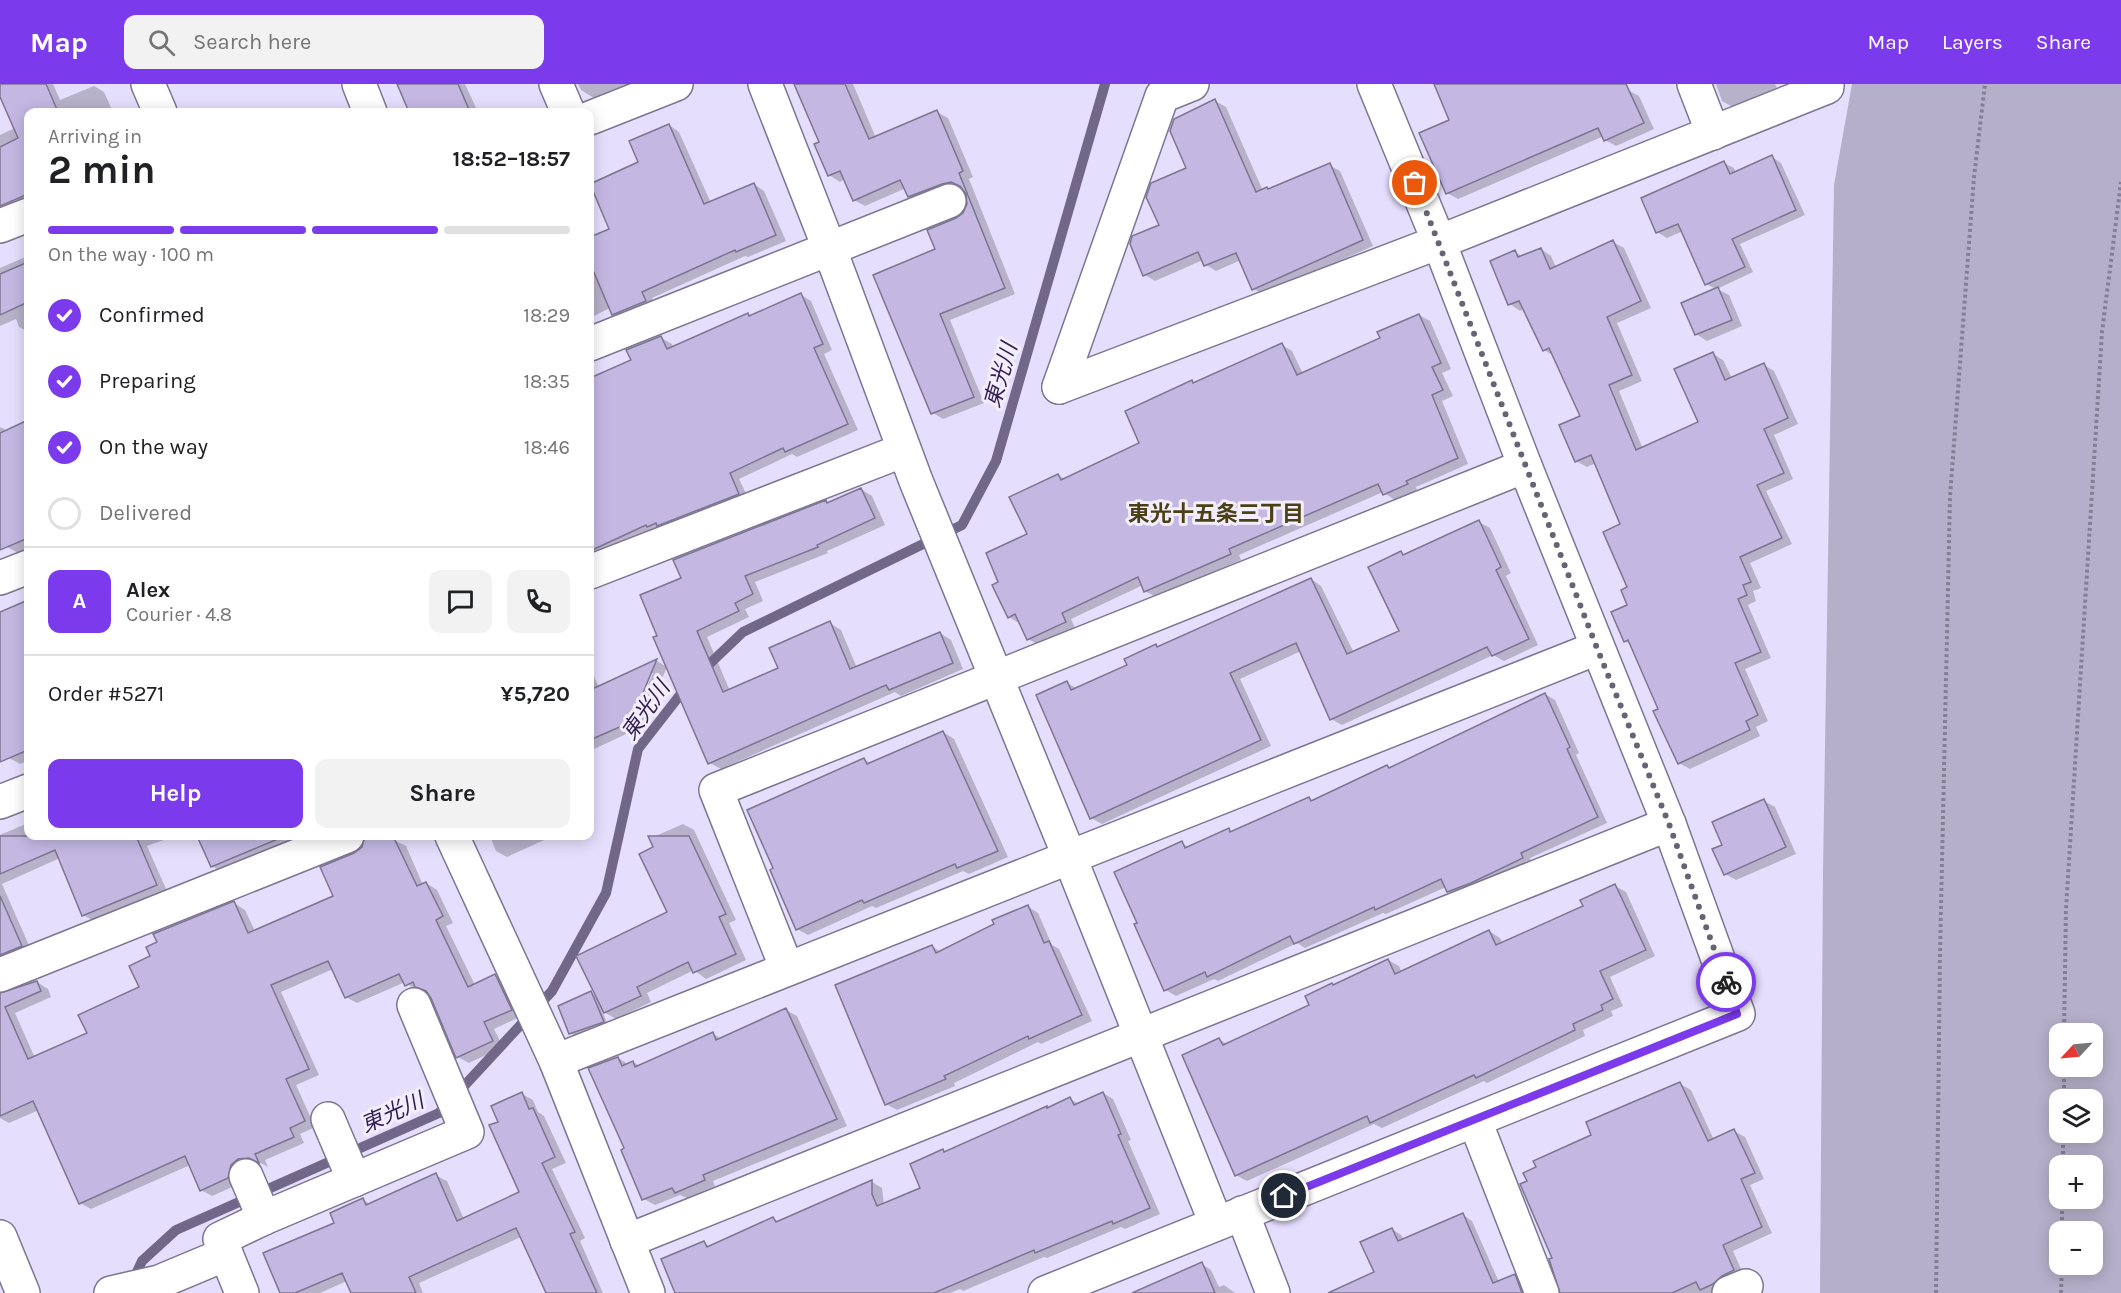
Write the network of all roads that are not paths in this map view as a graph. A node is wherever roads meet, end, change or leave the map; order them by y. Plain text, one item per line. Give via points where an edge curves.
1 (148, 84) edge
2 (359, 84) edge
3 (556, 84) edge
4 (676, 84) edge
5 (765, 84) edge
6 (1192, 84) edge
7 (1374, 84) edge
8 (1694, 84) edge
9 (1827, 84) edge
10 (158, 108) edge
11 (368, 108) edge
12 (566, 108) edge
13 (594, 116) edge
14 (1713, 133) junction
15 (949, 201) dead end
16 (24, 217) edge
17 (0, 226) edge
18 (1439, 242) junction
19 (830, 250) junction
20 (594, 342) edge
21 (904, 450) junction
22 (1525, 466) junction
23 (24, 569) edge
24 (594, 570) edge
25 (0, 578) edge
26 (1597, 648) junction
27 (997, 678) junction
28 (24, 792) edge
29 (0, 802) edge
30 (1669, 824) junction
31 (337, 840) edge
32 (454, 840) edge
33 (1070, 858) junction
34 (787, 969) junction
35 (0, 975) edge
36 (414, 1005) dead end
37 (1141, 1035) junction
38 (550, 1048) junction
39 (1475, 1121) junction
40 (332, 1130) dead end
41 (352, 1175) junction
42 (1229, 1218) junction
43 (0, 1236) edge
44 (627, 1240) junction
45 (226, 1254) junction
46 (1049, 1292) edge
47 (23, 1293) edge
48 (111, 1293) edge
49 (242, 1293) edge
50 (648, 1293) edge
51 (1273, 1293) edge
52 (1542, 1293) edge

1 - 10 street
2 - 11 street
3 - 12 street
4 - 13 street
5 - 19 street
6 - 18 street via 1162,96 1059,387
7 - 18 street
8 - 14 street
9 - 14 street
14 - 18 street
15 - 19 street
16 - 17 street
18 - 22 street
19 - 20 street
19 - 21 street
21 - 24 street
21 - 27 street
22 - 26 street
22 - 27 street
23 - 25 street
26 - 30 street
26 - 33 street
27 - 33 street
27 - 34 street via 716,790
28 - 29 street
30 - 37 street
30 - 39 street via 1737,1014
31 - 35 street
32 - 38 street
33 - 34 street
33 - 37 street
34 - 38 street
36 - 41 street via 467,1132
37 - 42 street
37 - 44 street
38 - 44 street
39 - 42 street
39 - 52 street
40 - 41 street
41 - 45 street via 255,1196 220,1239
42 - 46 street
42 - 51 street
43 - 47 street
44 - 50 street
45 - 48 street via 159,1282
45 - 49 street

